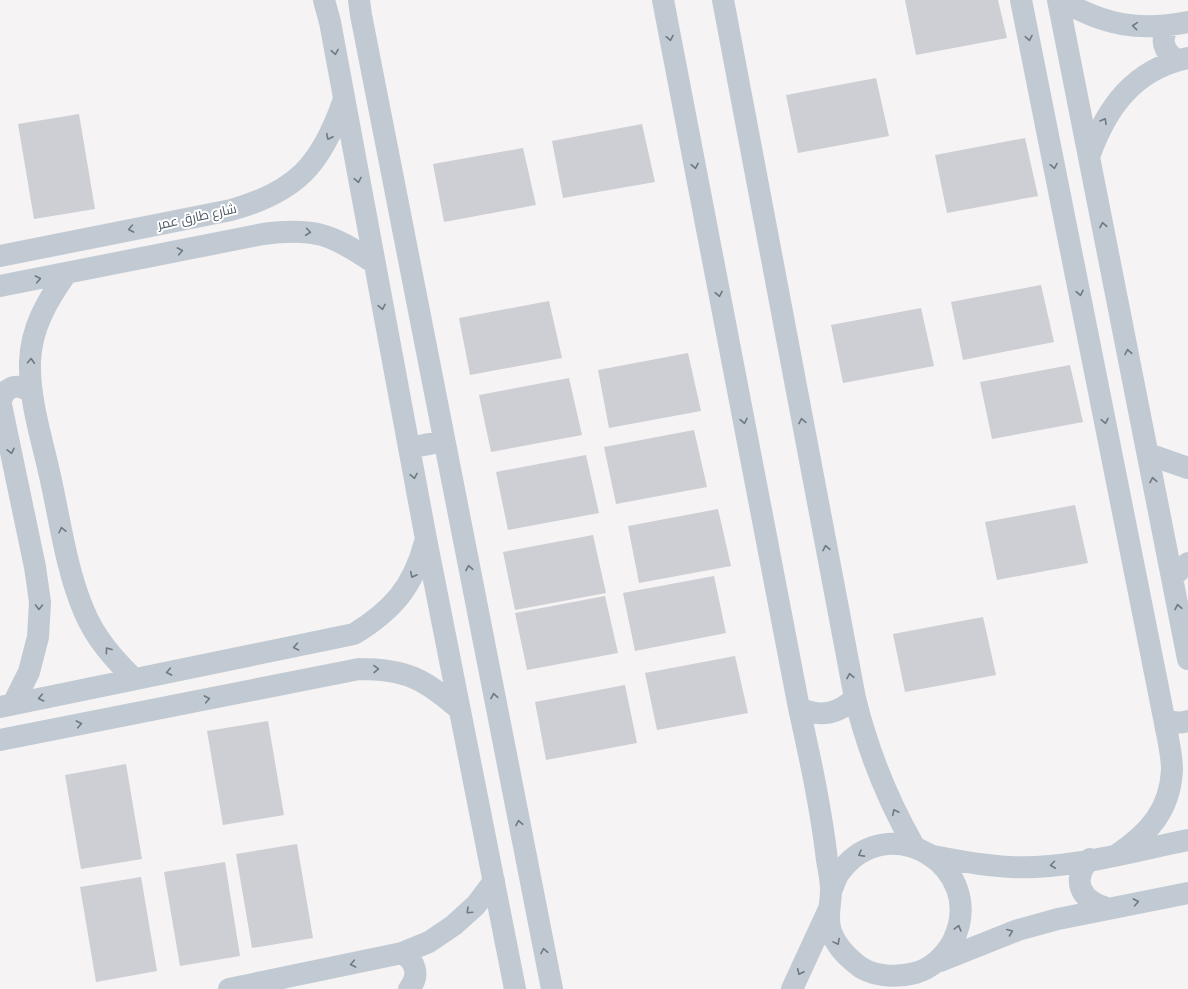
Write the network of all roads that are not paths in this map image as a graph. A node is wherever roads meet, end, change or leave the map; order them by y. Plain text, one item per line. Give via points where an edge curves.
1 (324, 0) edge
2 (663, 0) edge
3 (722, 0) edge
4 (1021, 0) edge
5 (1058, 0) edge
6 (1061, 0) edge
7 (360, 8) edge
8 (330, 22) junction
9 (1178, 24) edge
10 (1183, 59) edge
11 (343, 101) junction
12 (1090, 157) junction
13 (256, 203) junction
14 (263, 234) junction
15 (0, 256) edge
16 (374, 263) junction
17 (66, 274) junction
18 (0, 286) edge
19 (32, 394) junction
20 (0, 400) edge
21 (444, 441) junction
22 (409, 448) junction
23 (1148, 454) junction
24 (1188, 468) edge
25 (426, 539) junction
26 (69, 559) junction
27 (35, 567) junction
28 (1180, 570) edge
29 (328, 640) junction
30 (1188, 659) edge
31 (337, 673) junction
32 (134, 679) junction
33 (854, 698) junction
34 (6, 706) edge
35 (799, 708) junction
36 (460, 710) junction
37 (1164, 718) junction
38 (1188, 721) edge
39 (0, 740) edge
40 (1188, 840) edge
41 (924, 851) junction
42 (1118, 854) junction
43 (1090, 859) junction
44 (494, 881) junction
45 (1188, 892) edge
46 (829, 901) junction
47 (1107, 908) junction
48 (402, 953) junction
49 (926, 968) junction
50 (229, 989) edge
51 (409, 989) edge
52 (515, 989) edge
53 (552, 989) edge
54 (792, 989) edge
55 (895, 989) edge

1 - 8 street
2 -> 35 street
33 -> 3 street
4 -> 37 street
5 - 12 street
9 -> 6 street via 1137,27 1109,22 1082,12
7 - 8 street via 346,8 335,12
7 - 21 street
8 -> 11 street
9 - 10 street via 1165,32 1164,45 1170,56
12 -> 10 street via 1098,132 1112,108 1130,87 1151,71
11 -> 13 street, شارع طارق عمر via 334,128 321,153 303,174 281,191
11 -> 16 street
23 -> 12 street
13 - 14 street via 262,206 268,216 267,229
13 -> 15 street, شارع طارق عمر
14 -> 16 street via 292,230 322,234 348,245
17 -> 14 street
16 -> 22 street
18 -> 17 street
19 -> 17 street via 30,362 35,330 47,300
19 - 20 street via 24,387 14,386 5,391
26 -> 19 street
20 -> 27 street
21 - 22 street
53 -> 21 street
22 -> 25 street
23 - 24 street
28 -> 23 street
25 -> 29 street via 420,563 394,605 354,634
25 - 36 street
26 - 27 street via 67,569 54,578 44,575
32 -> 26 street via 114,659 84,611
27 -> 34 street via 40,602 38,637 29,672
30 -> 28 street
29 - 31 street via 343,645 347,653 344,668
29 -> 32 street
31 -> 36 street via 359,669 385,669 413,677 438,691
39 -> 31 street
32 -> 34 street
33 - 35 street via 835,712 810,713
41 -> 33 street via 896,813 875,766
35 - 46 street via 819,798
36 - 44 street
37 - 38 street via 1170,722
37 - 42 street via 1172,770 1168,795 1156,819 1144,834
40 - 42 street
43 -> 41 street via 1051,866 1012,868 972,864
41 -> 46 street via 894,844 867,850 854,857 840,872
49 -> 41 street via 950,948 959,930 962,909 958,888 948,870
42 - 43 street
43 - 47 street via 1081,873 1081,889 1090,902
44 -> 48 street via 476,905 454,925 429,942
44 - 52 street
47 -> 45 street
46 -> 49 street via 831,932 841,950 856,965 875,974 896,977
46 -> 54 street
49 -> 47 street via 1018,930
48 -> 50 street
48 - 51 street via 416,969 413,984
49 - 55 street

